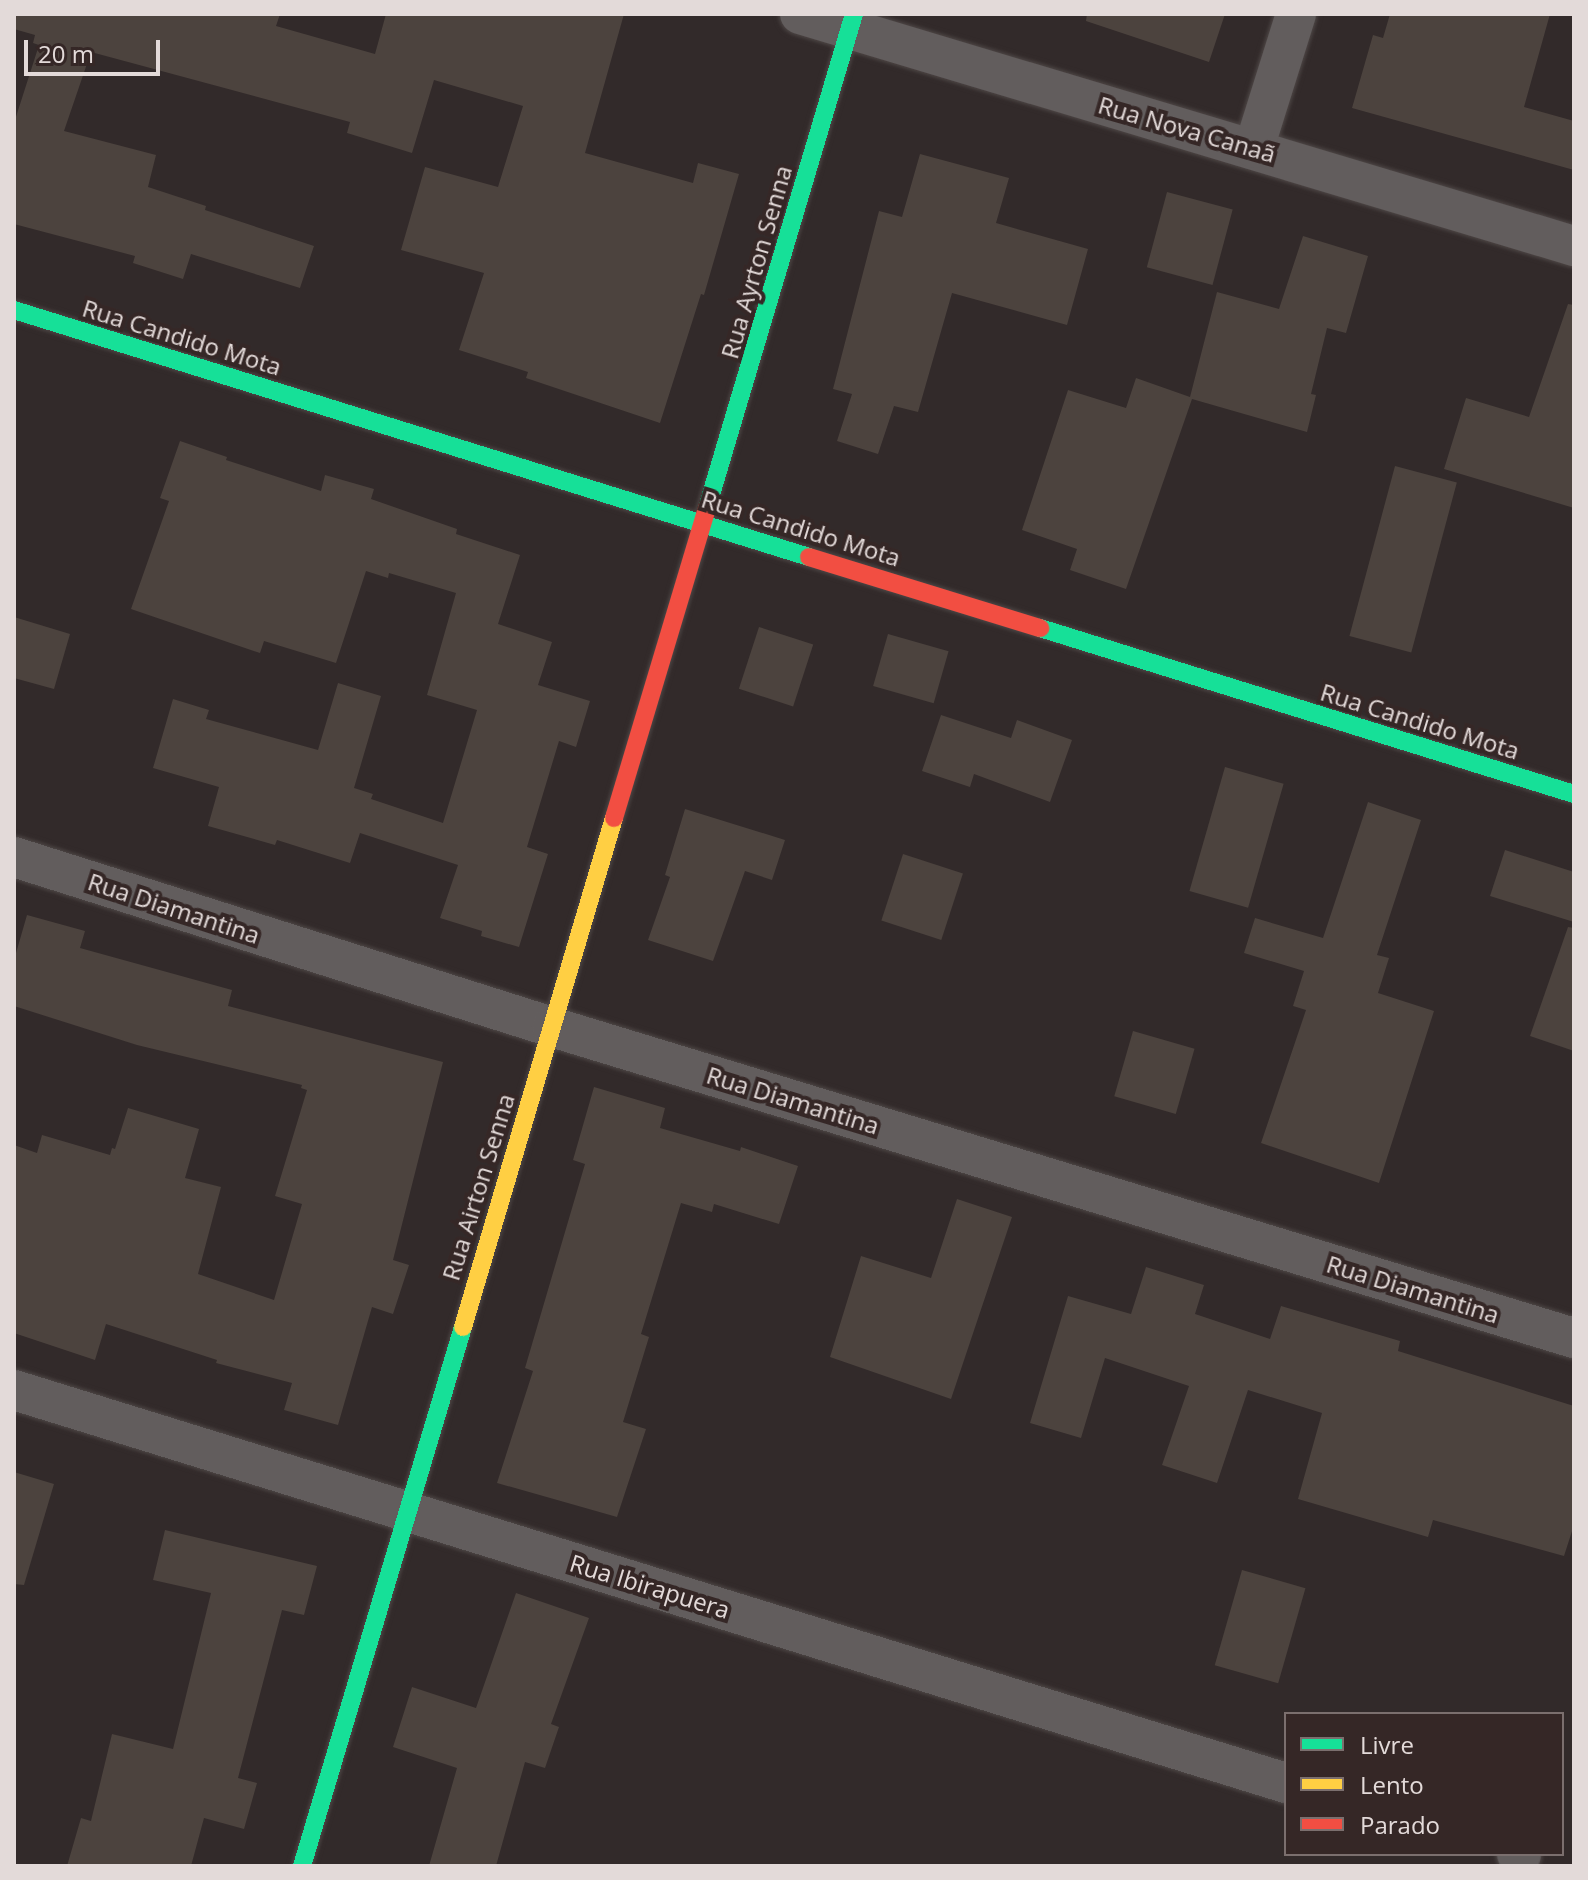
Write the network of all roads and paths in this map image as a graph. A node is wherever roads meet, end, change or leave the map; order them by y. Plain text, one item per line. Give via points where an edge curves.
1 (800, 14) edge
2 (1296, 14) edge
3 (852, 22) edge
4 (1254, 148) junction
5 (1574, 246) edge
6 (14, 310) edge
7 (703, 523) junction
8 (1574, 794) edge
9 (14, 857) edge
10 (552, 1027) junction
11 (1574, 1338) edge
12 (14, 1390) edge
13 (405, 1511) junction
14 (1284, 1782) edge
15 (302, 1866) edge

1 - 3 street, Rua Nova Canaã
2 - 4 street
3 - 4 street, Rua Nova Canaã
3 - 7 street, Rua Ayrton Senna
4 - 5 street, Rua Nova Canaã
6 - 7 street, Rua Candido Mota
7 - 8 street, Rua Candido Mota
7 - 10 street, Rua Airton Senna
9 - 10 street, Rua Diamantina
10 - 11 street, Rua Diamantina
10 - 13 street, Rua Airton Senna
12 - 13 street, Rua Ibirapuera
13 - 14 street, Rua Ibirapuera
13 - 15 street, Rua Airton Senna

